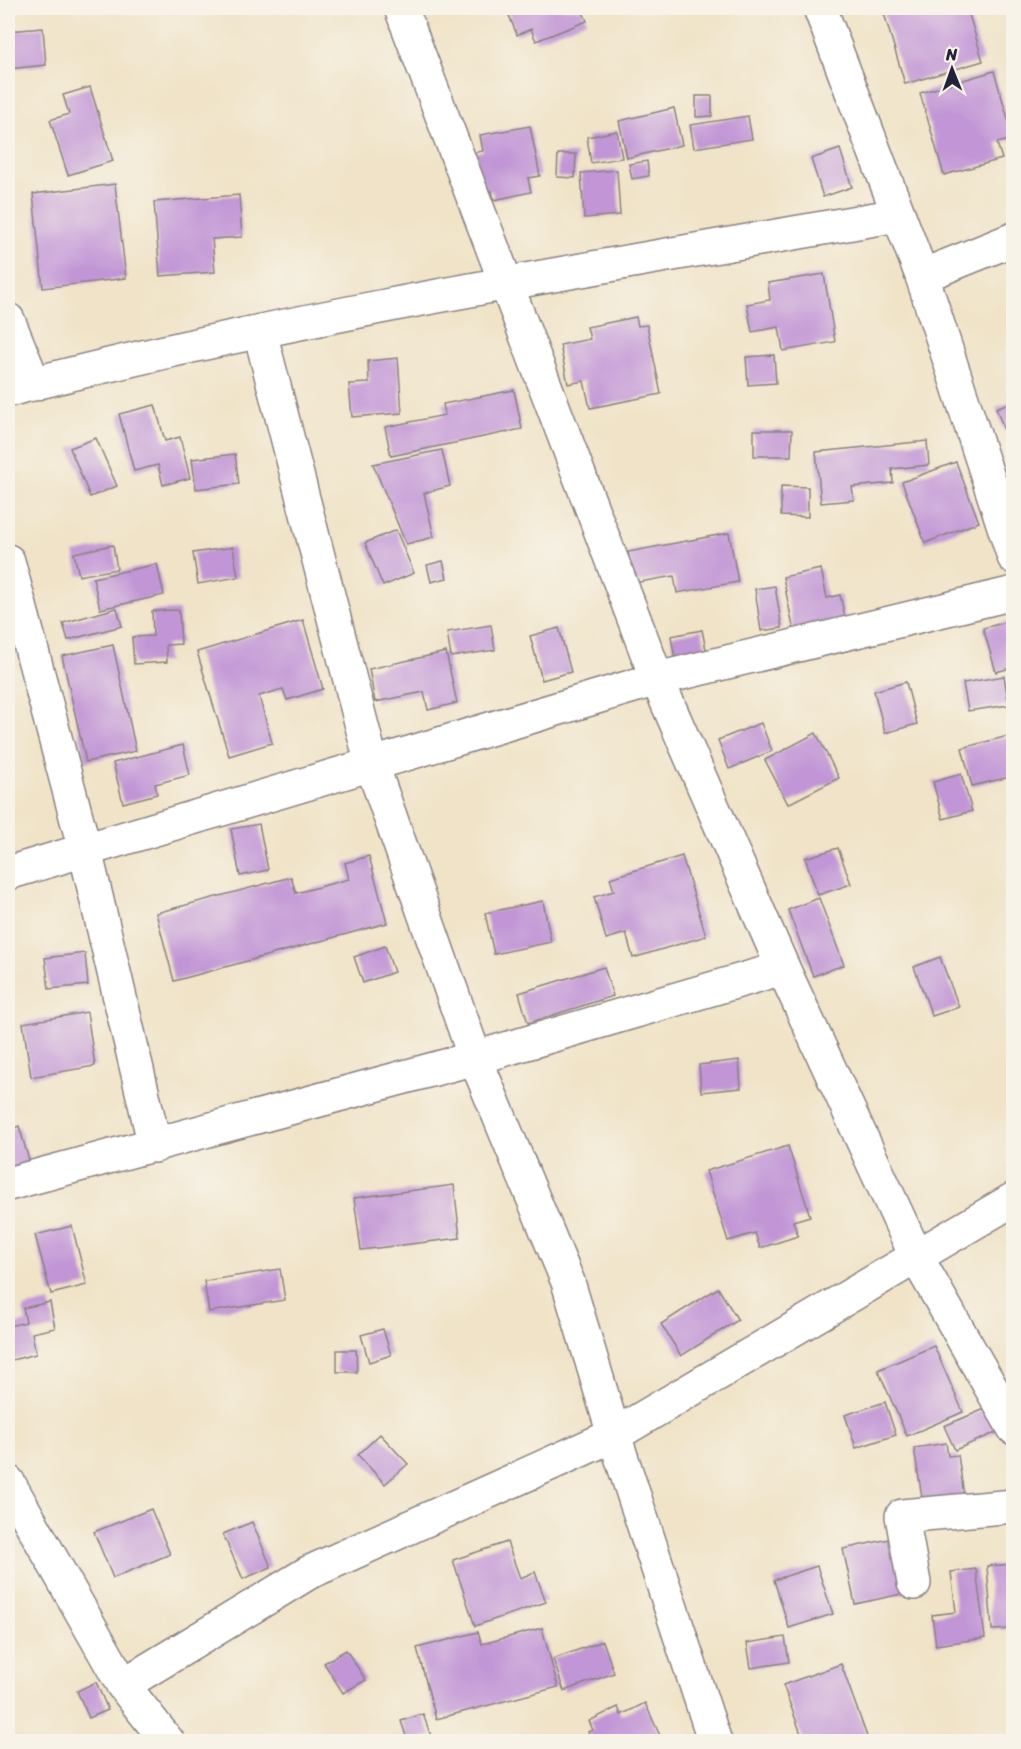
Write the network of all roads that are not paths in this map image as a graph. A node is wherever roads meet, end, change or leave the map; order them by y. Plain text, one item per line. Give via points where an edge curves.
1 (400, 8) edge
2 (820, 8) edge
3 (898, 215) junction
4 (1014, 239) edge
5 (922, 276) junction
6 (507, 284) junction
7 (8, 320) edge
8 (260, 332) junction
9 (21, 387) edge
10 (1014, 557) edge
11 (8, 561) edge
12 (1014, 593) edge
13 (657, 679) junction
14 (372, 765) junction
15 (85, 850) junction
16 (8, 873) edge
17 (783, 968) junction
18 (474, 1058) junction
19 (155, 1146) junction
20 (8, 1184) edge
21 (1014, 1199) edge
22 (916, 1258) junction
23 (1014, 1428) edge
24 (614, 1435) junction
25 (10, 1496) edge
26 (1014, 1506) edge
27 (914, 1583) dead end
28 (123, 1685) junction
29 (168, 1742) edge
30 (715, 1742) edge

1 - 6 street
2 - 3 street
3 - 5 street
3 - 6 street
4 - 5 street
5 - 10 street
6 - 8 street
6 - 13 street
7 - 9 street
8 - 9 street
8 - 14 street
11 - 15 street
12 - 13 street
13 - 14 street
13 - 17 street
14 - 15 street
14 - 18 street
15 - 16 street
15 - 19 street
17 - 18 street
17 - 22 street
18 - 19 street
18 - 24 street via 568,1282
19 - 20 street
21 - 22 street
22 - 23 street
22 - 24 street
24 - 28 street via 308,1573
24 - 30 street
25 - 28 street
26 - 27 street via 902,1516
28 - 29 street

